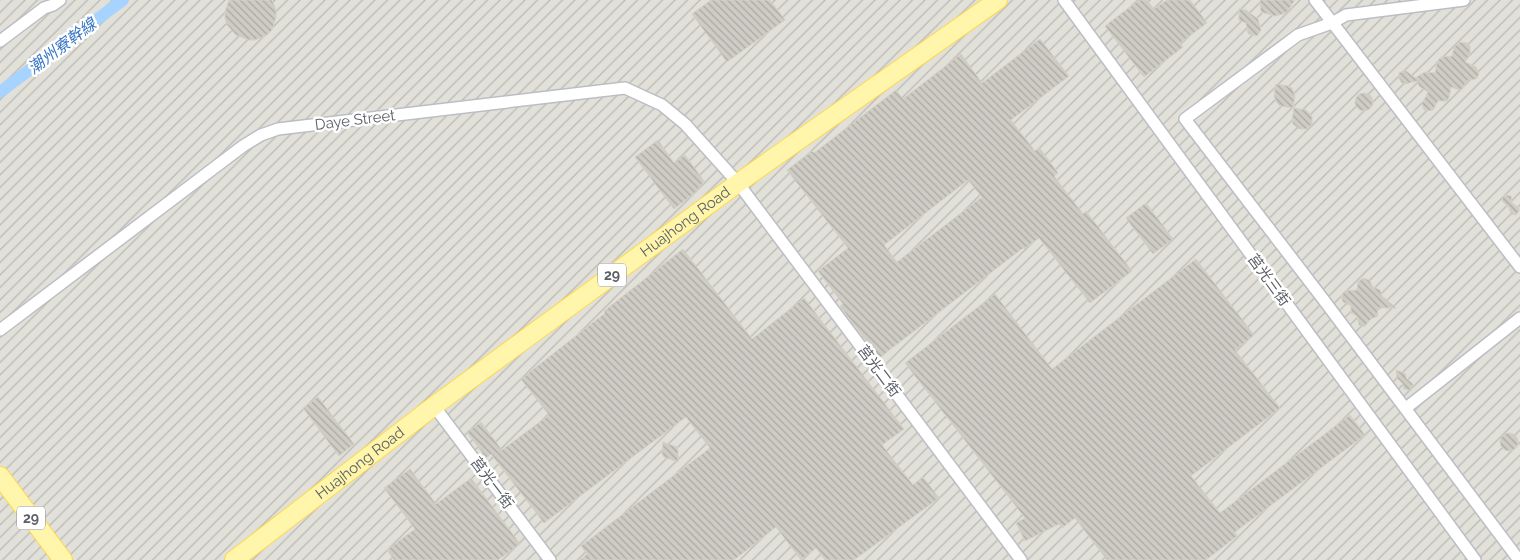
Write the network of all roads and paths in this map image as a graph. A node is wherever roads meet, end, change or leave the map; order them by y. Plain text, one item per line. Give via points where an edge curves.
1 (60, 0) edge
2 (998, 0) edge
3 (1064, 0) edge
4 (1315, 0) edge
5 (1464, 0) edge
6 (41, 4) edge
7 (1332, 23) junction
8 (0, 41) edge
9 (738, 183) junction
10 (1520, 267) edge
11 (1520, 318) edge
12 (0, 330) edge
13 (434, 406) junction
14 (1406, 408) junction
15 (0, 476) edge
16 (63, 560) edge
17 (234, 560) edge
18 (550, 560) edge
19 (1020, 560) edge
20 (1474, 560) edge
21 (1519, 560) edge

1 - 6 street via 53,5
2 - 9 main road, Huajhong Road / 29
3 - 20 street, 莒光三街
4 - 7 street
5 - 7 street via 1346,15
6 - 8 street
7 - 10 street
7 - 14 street via 1298,36 1185,119
9 - 12 street, Daye Street via 662,105 624,88 278,129 243,146
9 - 13 main road, Huajhong Road / 29
9 - 19 street, 莒光二街
11 - 14 street
13 - 17 main road, Huajhong Road / 29
13 - 18 street, 莒光一街
14 - 21 street
15 - 16 main road, 29

